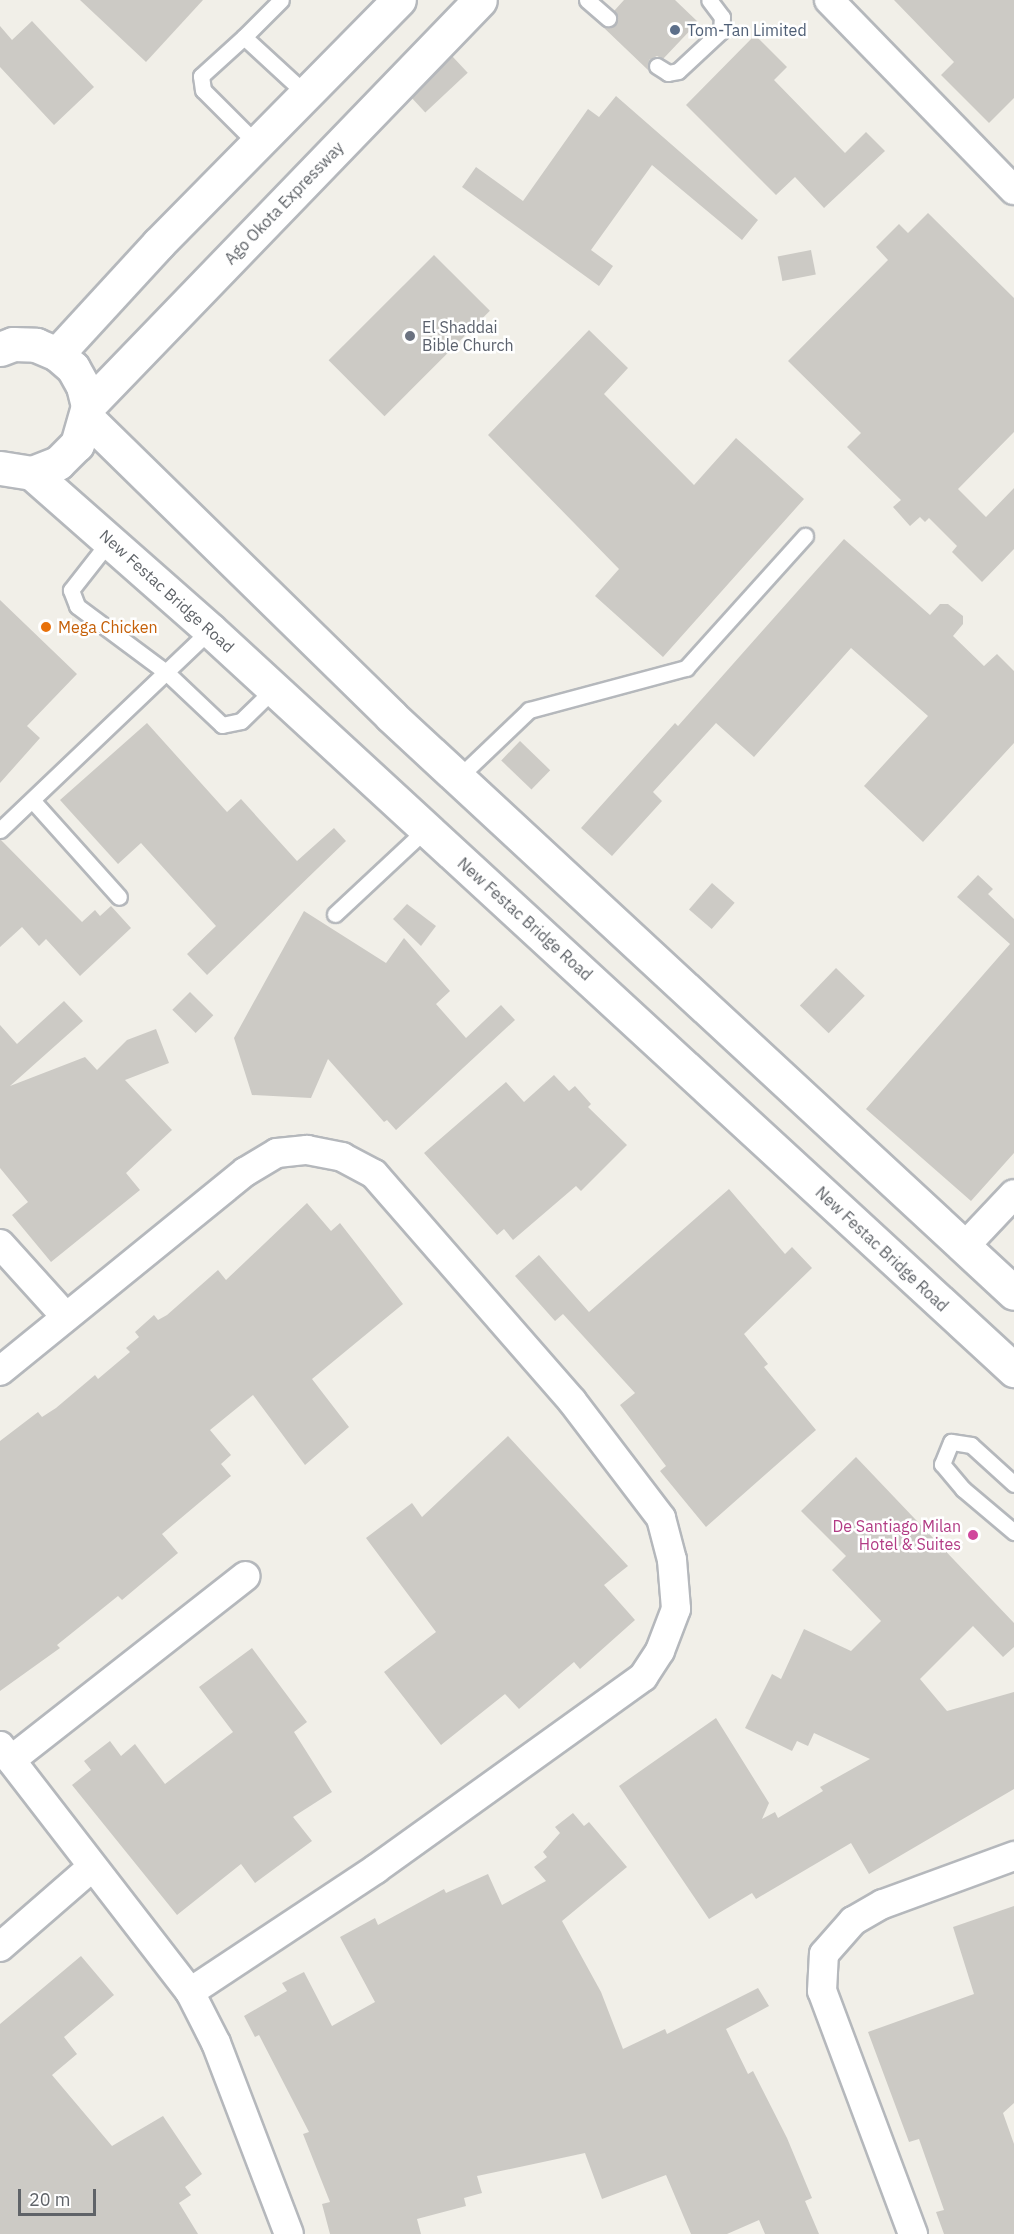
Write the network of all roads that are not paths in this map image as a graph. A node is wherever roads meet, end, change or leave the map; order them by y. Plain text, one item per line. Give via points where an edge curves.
1 (281, 0) edge
2 (399, 0) edge
3 (480, 0) edge
4 (587, 0) edge
5 (709, 0) edge
6 (829, 0) edge
7 (608, 18) dead end
8 (244, 37) junction
9 (657, 66) dead end
10 (306, 94) junction
11 (257, 144) junction
12 (1014, 190) edge
13 (0, 349) edge
14 (57, 354) junction
15 (87, 412) junction
16 (0, 468) edge
17 (32, 473) junction
18 (805, 536) dead end
19 (111, 539) junction
20 (210, 630) junction
21 (166, 672) junction
22 (274, 689) junction
23 (459, 777) junction
24 (32, 800) junction
25 (426, 829) junction
26 (0, 830) edge
27 (119, 897) dead end
28 (335, 914) dead end
29 (1014, 1194) edge
30 (0, 1244) edge
31 (965, 1246) junction
32 (1014, 1293) edge
33 (65, 1316) junction
34 (1014, 1370) edge
35 (0, 1371) edge
36 (1014, 1484) edge
37 (1014, 1532) edge
38 (246, 1576) dead end
39 (6, 1753) edge
40 (1014, 1856) edge
41 (91, 1868) junction
42 (0, 1947) edge
43 (190, 1992) junction
44 (289, 2234) edge
45 (913, 2234) edge

1 - 8 lane
2 - 10 main road
3 - 15 main road, Ago Okota Expressway
4 - 7 lane
5 - 9 lane via 722,17 721,31 678,71 668,73
6 - 12 street
8 - 10 lane
8 - 11 lane via 224,53 200,82
10 - 11 main road
11 - 14 main road
13 - 14 main road via 13,344 36,345
14 - 15 main road via 73,368 83,386
15 - 17 main road via 77,444 58,464
15 - 23 main road via 391,716
16 - 17 main road
17 - 19 main road, New Festac Bridge Road
18 - 23 lane via 686,668 529,710
19 - 20 main road, New Festac Bridge Road
19 - 21 lane via 71,590 77,606
20 - 21 lane
20 - 22 main road, New Festac Bridge Road
21 - 22 lane via 222,725 241,721
21 - 24 lane
22 - 25 main road, New Festac Bridge Road
23 - 31 main road
24 - 26 lane
24 - 27 lane
25 - 28 lane
25 - 34 main road, New Festac Bridge Road
29 - 31 street
30 - 33 street
31 - 32 main road
33 - 35 street
33 - 43 street via 245,1172 277,1153 307,1150 342,1157 374,1174 572,1401 661,1518 672,1560 676,1608 660,1651 643,1677 376,1869
36 - 37 lane via 971,1445 951,1442 942,1464 963,1489
38 - 39 street
39 - 41 street
40 - 45 street via 883,1904 853,1922 824,1954 822,1990
41 - 42 street
41 - 43 street
43 - 44 street via 216,2043

